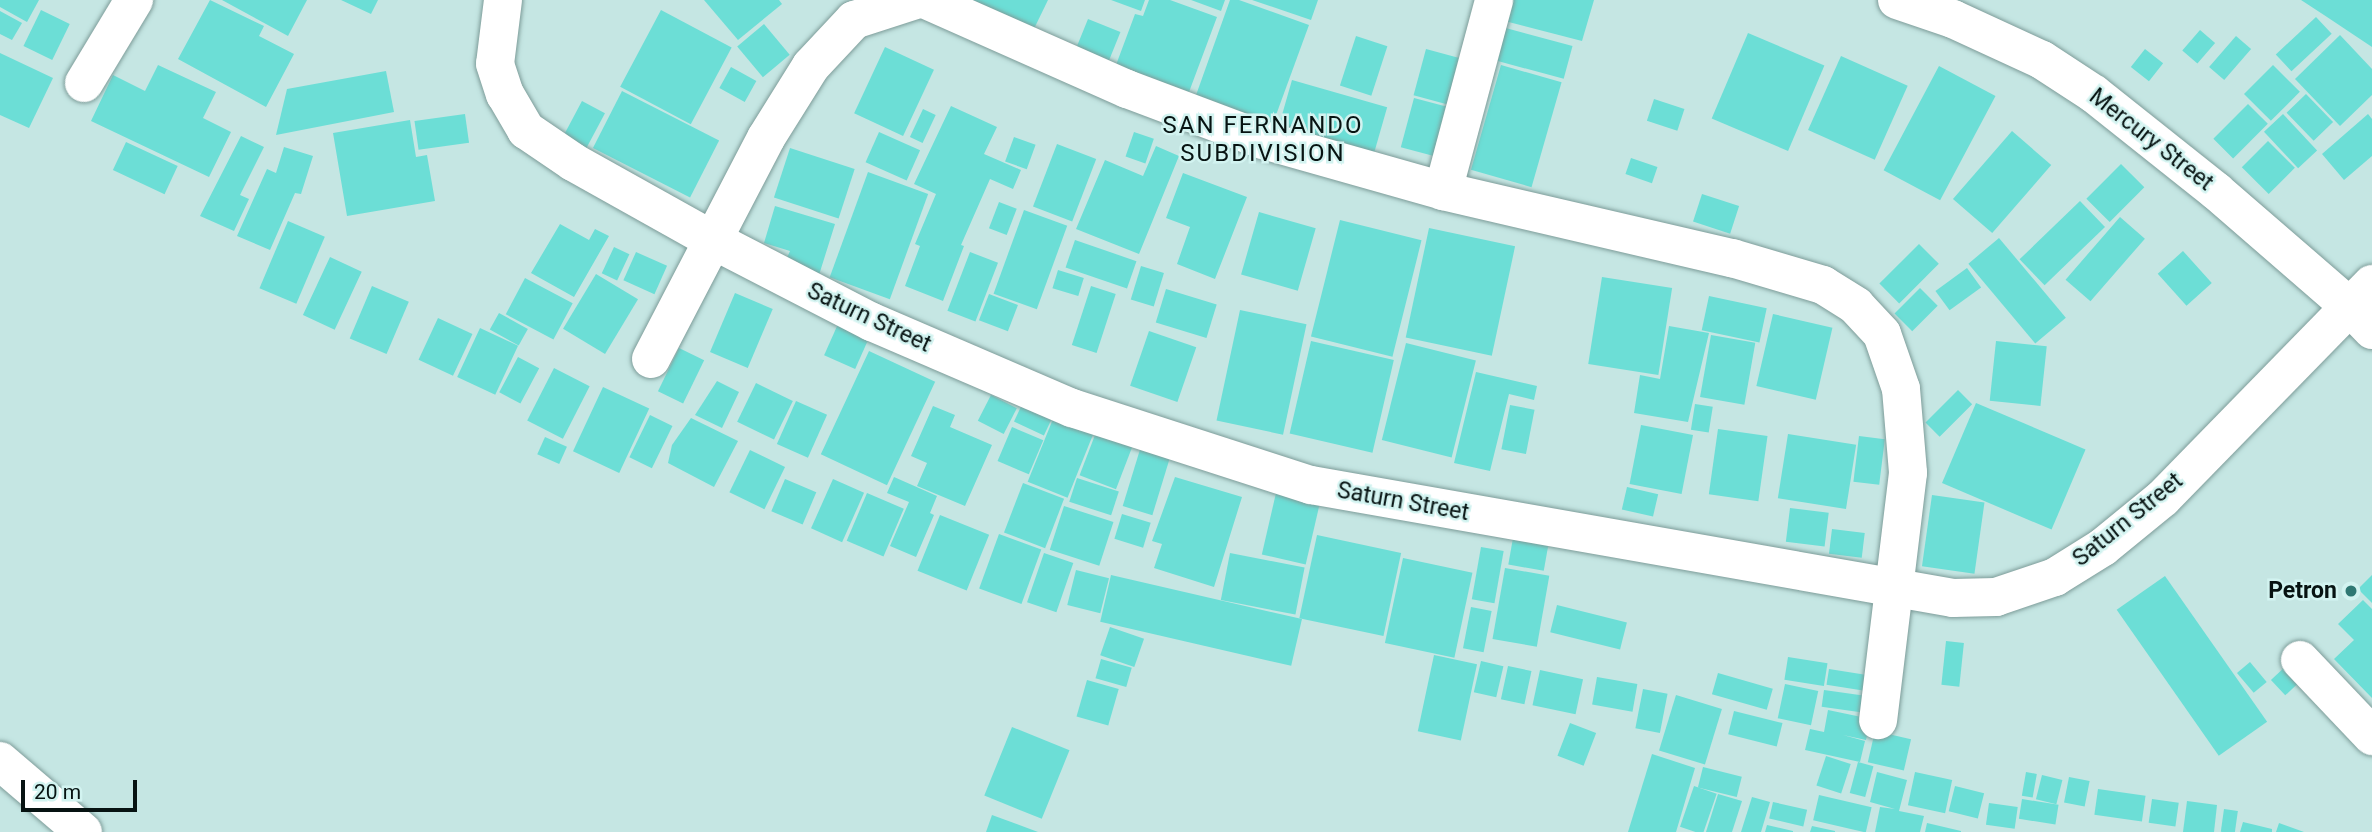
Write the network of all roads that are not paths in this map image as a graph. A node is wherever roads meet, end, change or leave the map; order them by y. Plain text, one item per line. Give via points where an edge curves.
1 (134, 0) edge
2 (503, 0) edge
3 (916, 0) edge
4 (926, 0) edge
5 (1494, 0) edge
6 (1897, 0) edge
7 (84, 83) dead end
8 (1443, 191) junction
9 (711, 239) junction
10 (2365, 307) edge
11 (651, 359) dead end
12 (1892, 588) junction
13 (2300, 660) dead end
14 (1878, 719) dead end
15 (2372, 736) edge
16 (0, 761) edge
17 (83, 832) edge

1 - 7 street
2 - 9 street, Saturn Street via 495,64 505,94 526,130 573,162
3 - 9 street via 854,20 811,66
4 - 8 street via 1127,89 1264,140
5 - 8 street
6 - 10 street, Mercury Street via 1953,19 2042,60 2094,94
8 - 12 street via 1732,258 1823,285 1856,306 1882,334 1901,389 1908,473
9 - 11 street
9 - 12 street, Saturn Street via 872,322 1072,408 1311,485
10 - 12 street, Saturn Street via 2163,498 2103,547 2055,577 1996,597 1953,598
12 - 14 street
13 - 15 street
16 - 17 street

